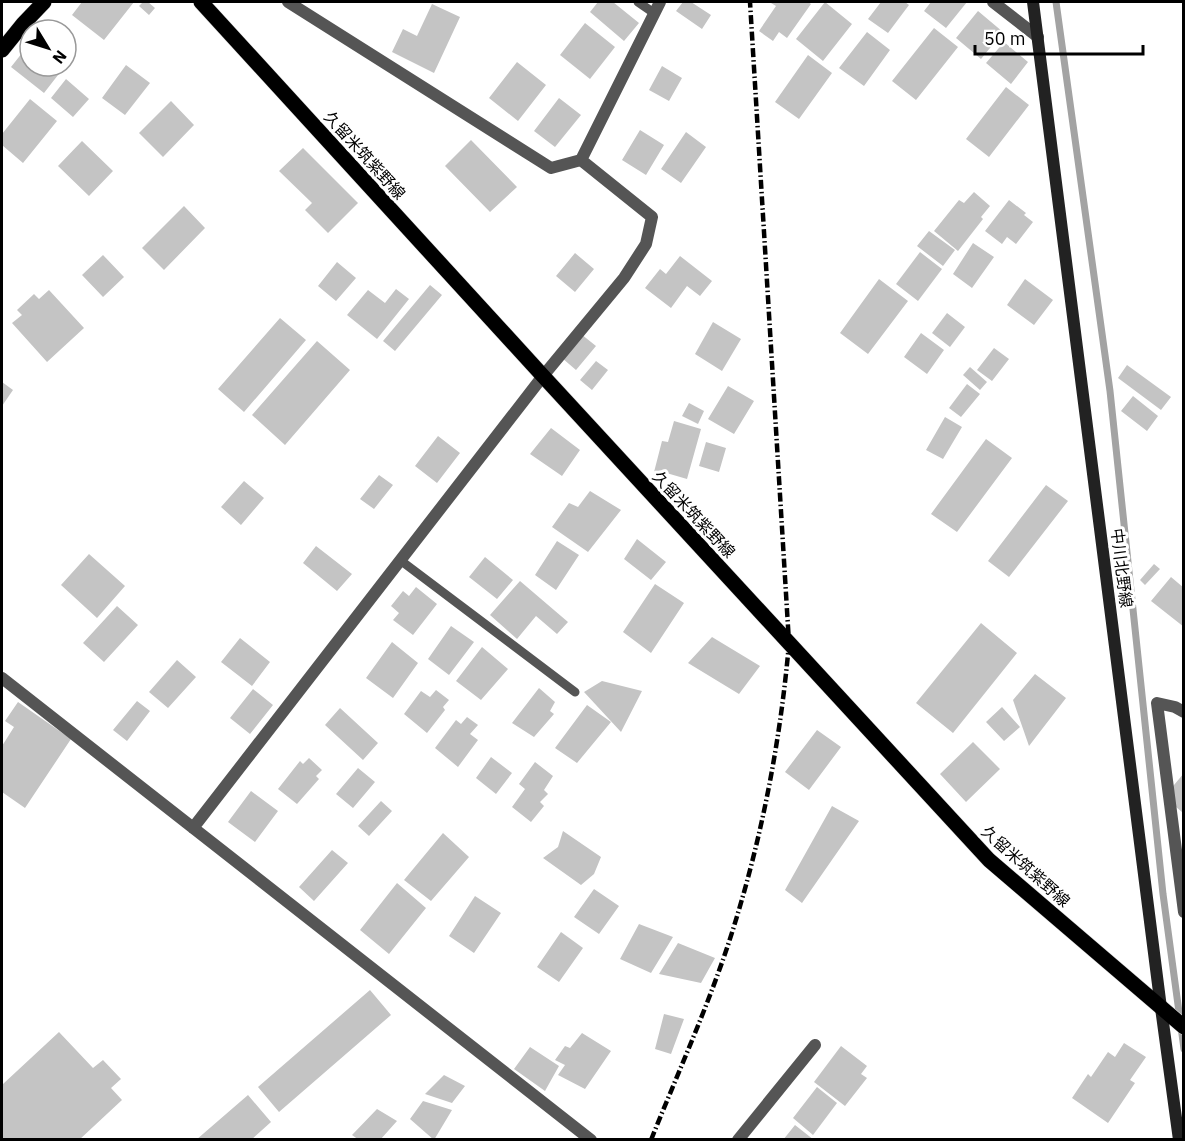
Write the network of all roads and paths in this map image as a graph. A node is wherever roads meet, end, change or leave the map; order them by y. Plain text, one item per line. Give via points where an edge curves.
1 (44, 2) edge
2 (201, 2) edge
3 (288, 2) edge
4 (638, 2) edge
5 (993, 2) edge
6 (1033, 2) edge
7 (657, 7) edge
8 (1038, 37) junction
9 (2, 50) edge
10 (580, 160) junction
11 (543, 376) junction
12 (400, 560) junction
13 (2, 678) edge
14 (575, 692) dead end
15 (1184, 712) edge
16 (193, 828) junction
17 (1184, 912) edge
18 (1161, 1008) junction
19 (1184, 1027) edge
20 (815, 1045) dead end
21 (591, 1140) edge
22 (738, 1140) edge
23 (1179, 1140) edge

1 - 9 main road
2 - 11 main road, 久留米筑紫野線
3 - 10 street via 551,168
4 - 7 lane
5 - 8 street
6 - 8 main road, 中川北野線
7 - 10 street
8 - 18 main road, 中川北野線
10 - 11 street via 652,217 646,244 624,278
11 - 12 street
11 - 18 main road, 久留米筑紫野線 via 989,860
12 - 14 lane
12 - 16 street
13 - 16 street
15 - 17 street via 1157,703
16 - 21 street
18 - 19 main road, 久留米筑紫野線
18 - 23 main road, 中川北野線
20 - 22 street

